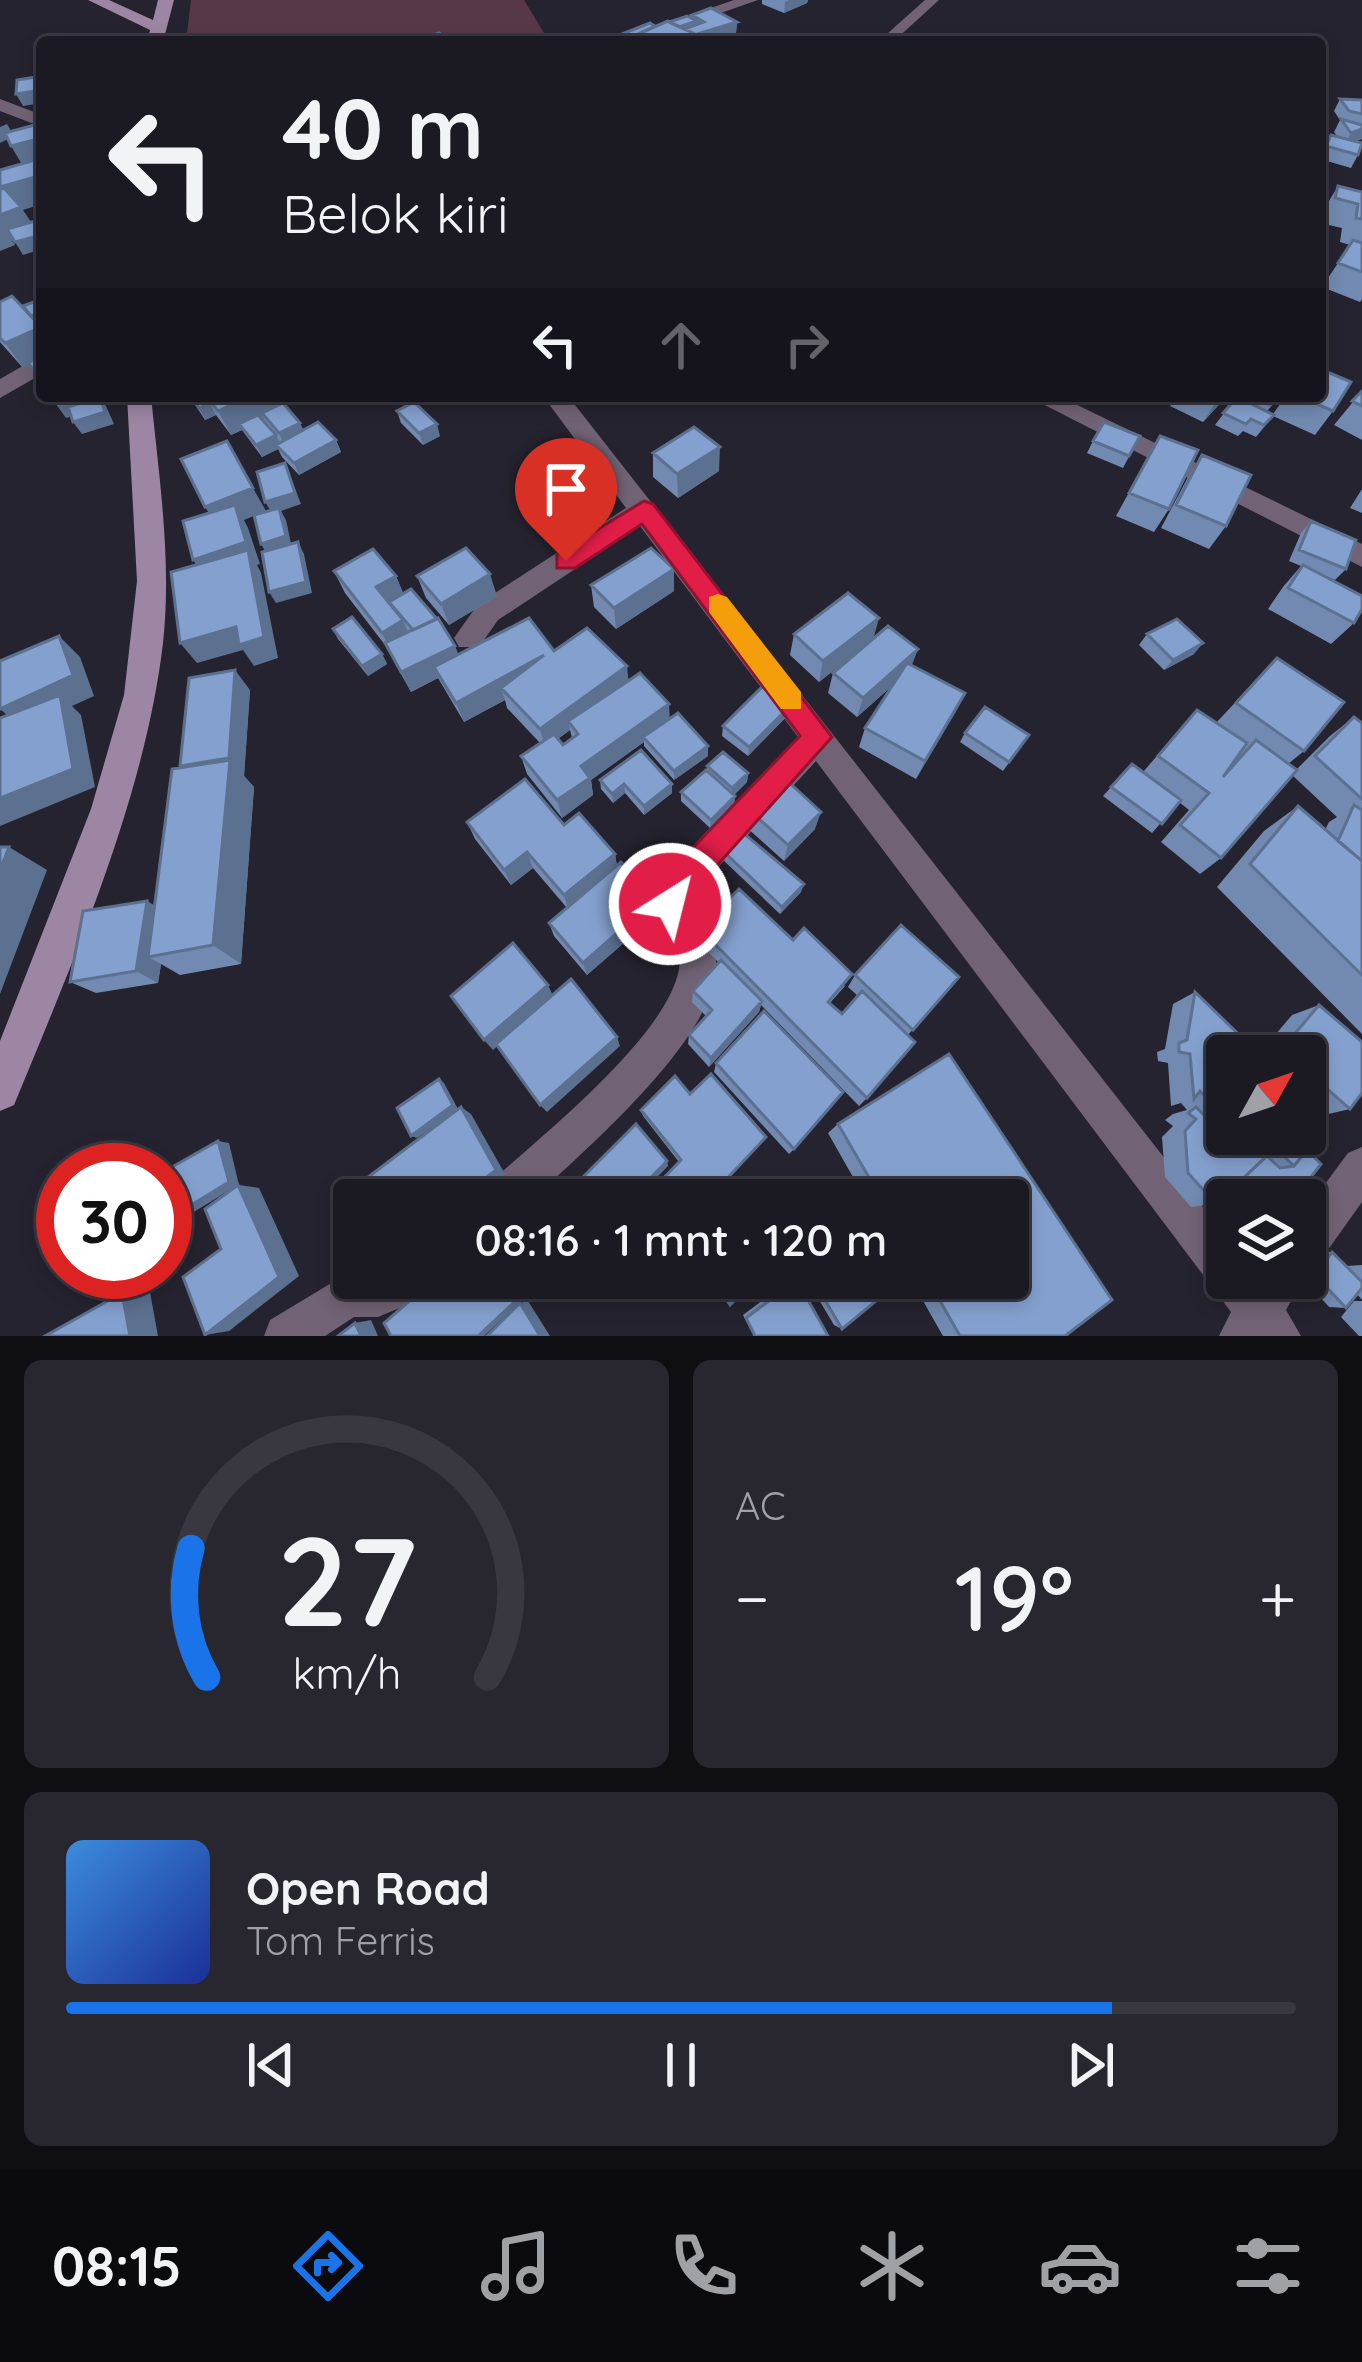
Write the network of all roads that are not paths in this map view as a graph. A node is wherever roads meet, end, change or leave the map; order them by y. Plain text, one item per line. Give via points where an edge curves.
1 (96, 0) edge
2 (166, 0) edge
3 (750, 0) edge
4 (934, 0) edge
5 (157, 35) edge
6 (639, 36) edge
7 (892, 36) edge
8 (19, 92) edge
9 (0, 103) edge
10 (36, 119) edge
11 (36, 368) edge
12 (0, 390) edge
13 (139, 402) edge
14 (560, 402) edge
15 (1051, 402) edge
16 (644, 510) junction
17 (1362, 556) edge
18 (469, 638) dead end
19 (818, 737) junction
20 (0, 1091) edge
21 (1362, 1167) edge
22 (523, 1179) edge
23 (1326, 1217) edge
24 (341, 1299) edge
25 (1253, 1302) edge
26 (286, 1336) edge

1 - 5 main road
2 - 5 main road
3 - 6 street
4 - 7 lane
8 - 9 street
9 - 10 street
11 - 12 street
13 - 20 main road via 151,563 142,688
14 - 16 street
15 - 17 street
16 - 18 street via 488,612
16 - 19 street
19 - 22 street via 670,894 693,935 698,970 672,1032
19 - 25 street
21 - 23 street
24 - 26 street

